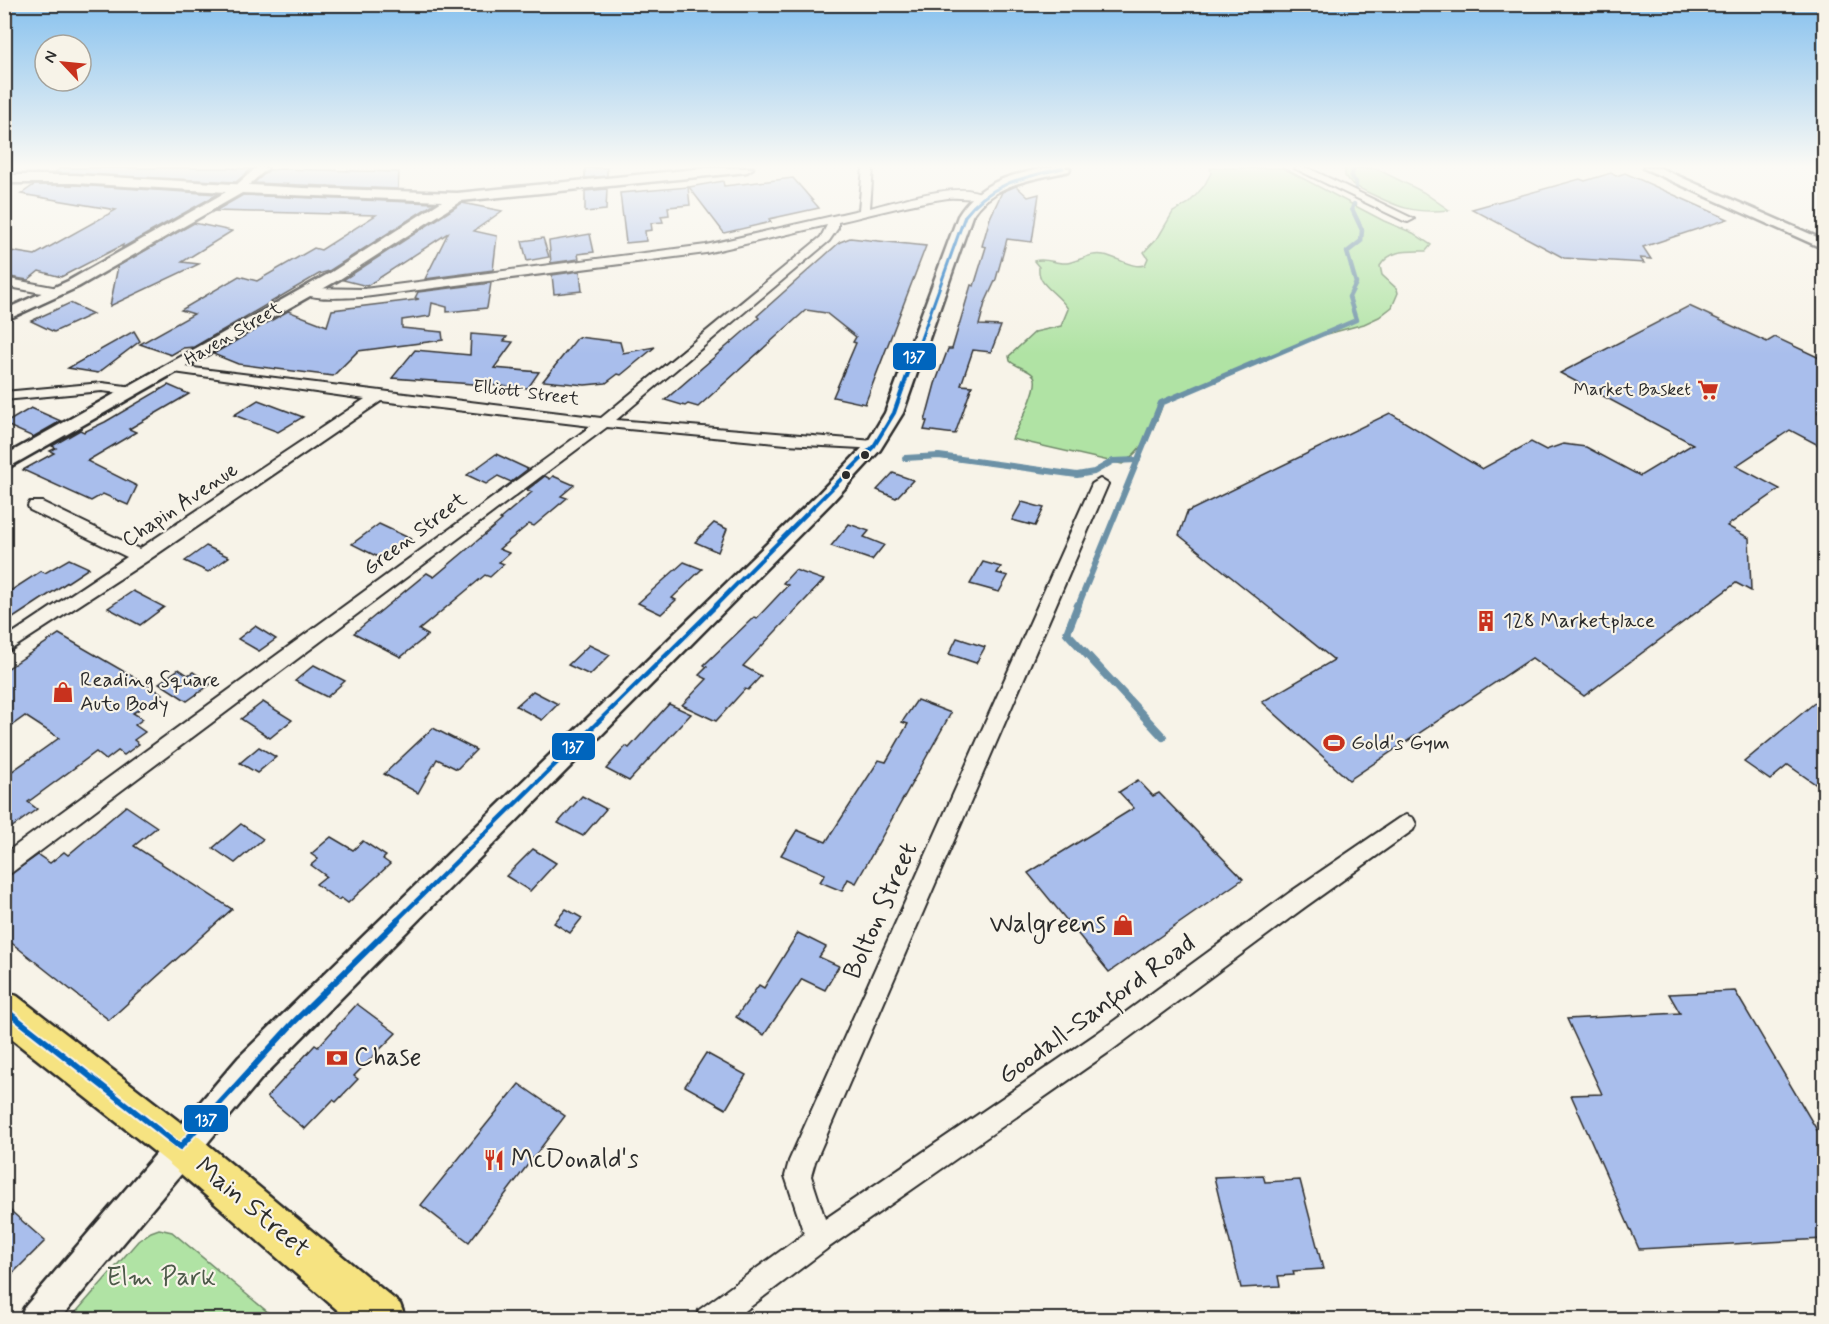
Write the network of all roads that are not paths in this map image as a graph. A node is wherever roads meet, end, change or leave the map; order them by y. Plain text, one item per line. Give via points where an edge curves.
1 (170, 230) edge
2 (407, 230) edge
3 (784, 230) edge
4 (831, 230) edge
5 (960, 230) edge
6 (1789, 230) edge
7 (1824, 245) edge
8 (4, 282) edge
9 (58, 292) junction
10 (307, 292) junction
11 (4, 316) edge
12 (174, 368) junction
13 (134, 391) junction
14 (4, 396) edge
15 (380, 396) junction
16 (605, 422) junction
17 (873, 446) junction
18 (4, 464) edge
19 (1100, 484) dead end
20 (36, 506) dead end
21 (141, 557) junction
22 (4, 648) edge
23 (1406, 824) dead end
24 (4, 866) edge
25 (4, 1009) edge
26 (180, 1147) junction
27 (819, 1239) junction
28 (36, 1320) edge
29 (384, 1320) edge
30 (709, 1320) edge

1 - 9 street
2 - 10 street, Haven Street
3 - 10 street via 689,251 364,293
4 - 16 street, Green Street
5 - 17 street via 900,401
6 - 7 street
8 - 9 street
9 - 11 street
10 - 12 street, Haven Street
12 - 13 street, Haven Street
12 - 15 street, Elliott Street
13 - 14 street via 102,387
13 - 18 street, Haven Street
15 - 16 street, Elliott Street
15 - 21 street, Chapin Avenue
16 - 17 street, Elliott Street
16 - 24 street, Green Street
17 - 26 street via 825,498 293,1023
19 - 27 street, Bolton Street via 802,1161 798,1176
20 - 21 street
21 - 22 street, Chapin Avenue
23 - 27 street, Goodall-Sanford Road via 1104,1042
25 - 26 main road, Main Street
26 - 28 street
26 - 29 main road, Main Street
27 - 30 street

